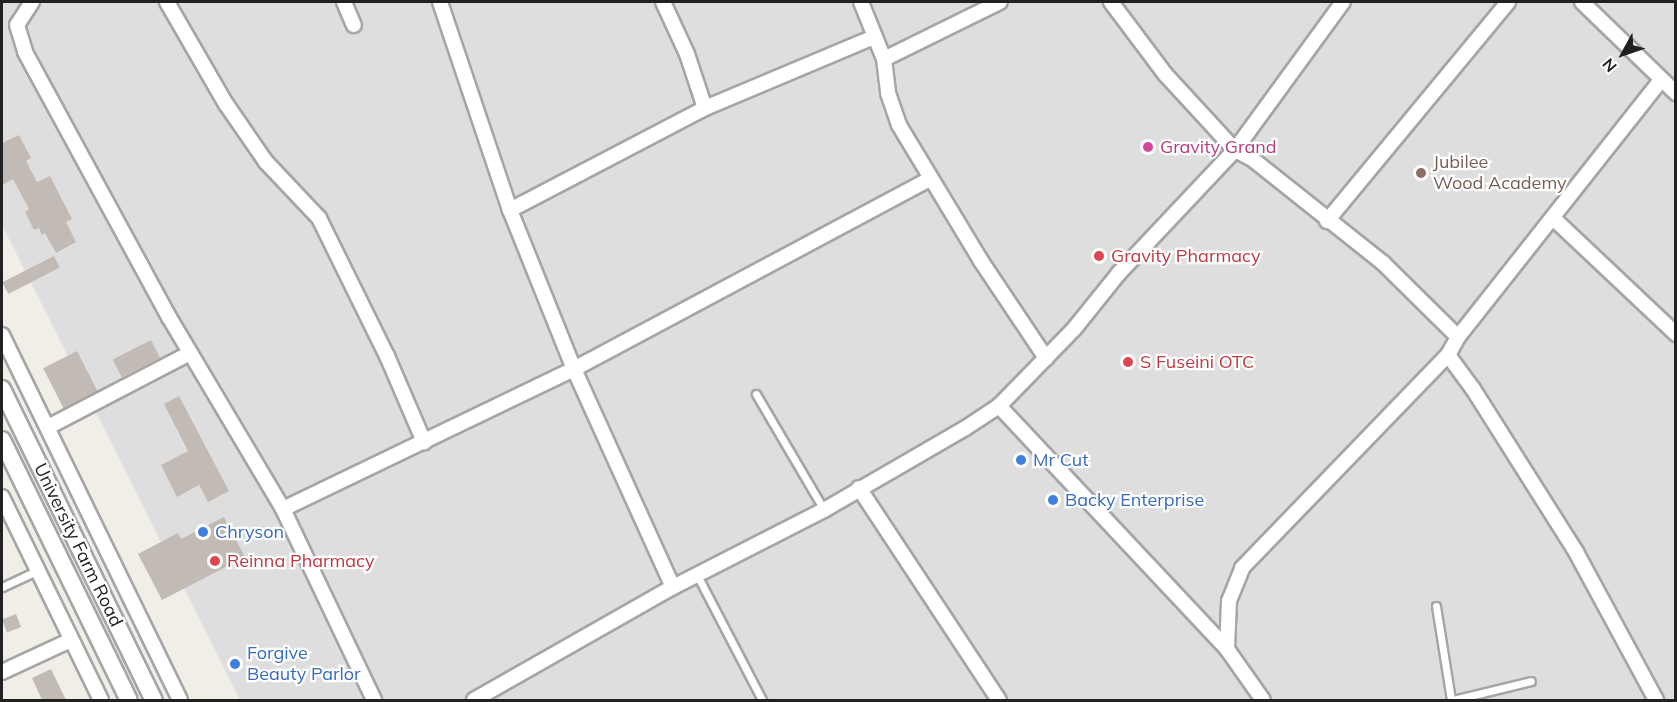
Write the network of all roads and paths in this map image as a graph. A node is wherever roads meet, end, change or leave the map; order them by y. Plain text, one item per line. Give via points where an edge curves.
1 (32, 2) edge
2 (167, 2) edge
3 (344, 2) edge
4 (440, 2) edge
5 (663, 2) edge
6 (861, 2) edge
7 (999, 2) edge
8 (1111, 2) edge
9 (1343, 2) edge
10 (1508, 2) edge
11 (1582, 2) edge
12 (354, 26) dead end
13 (874, 37) junction
14 (884, 59) junction
15 (1661, 80) junction
16 (1676, 93) edge
17 (705, 108) junction
18 (1235, 150) junction
19 (930, 179) junction
20 (510, 210) junction
21 (1554, 219) junction
22 (1328, 221) junction
23 (1676, 334) edge
24 (2, 335) edge
25 (1458, 337) junction
26 (190, 353) junction
27 (1448, 355) junction
28 (1046, 358) junction
29 (574, 369) junction
30 (2, 389) edge
31 (756, 394) dead end
32 (999, 406) junction
33 (48, 428) junction
34 (2, 440) edge
35 (424, 442) junction
36 (859, 488) junction
37 (2, 497) edge
38 (284, 509) junction
39 (824, 510) junction
40 (37, 571) junction
41 (697, 574) junction
42 (2, 587) edge
43 (673, 587) junction
44 (1436, 606) dead end
45 (71, 639) junction
46 (1227, 649) junction
47 (2, 672) edge
48 (1531, 681) dead end
49 (101, 700) edge
50 (129, 700) edge
51 (154, 700) edge
52 (180, 700) edge
53 (374, 700) edge
54 (474, 700) edge
55 (762, 700) edge
56 (999, 700) edge
57 (1263, 700) edge
58 (1452, 700) edge
59 (1656, 700) edge

1 - 26 street via 17,25 25,52
2 - 35 street via 226,104 266,162 319,218
3 - 12 street
4 - 20 street
5 - 17 street via 687,54
6 - 13 street
7 - 14 street
8 - 18 street via 1165,74
9 - 18 street
10 - 22 street
11 - 15 street
13 - 14 street
13 - 17 street
14 - 19 street via 888,93 899,125
15 - 16 street
15 - 21 street
17 - 20 street
18 - 22 street via 1251,158
18 - 28 street via 1119,273
19 - 28 street
19 - 29 street
20 - 29 street
21 - 23 street
21 - 25 street
22 - 25 street via 1383,263
24 - 33 street
25 - 27 street
26 - 33 street
26 - 38 street
27 - 46 street via 1242,568 1229,601
27 - 59 street via 1575,552
28 - 32 street
29 - 35 street
29 - 43 street
30 - 51 street, University Farm Road
31 - 39 lane
32 - 36 street
32 - 46 street
33 - 52 street
34 - 50 street, University Farm Road
35 - 38 street
36 - 39 street
36 - 56 street
37 - 40 street
38 - 53 street
39 - 41 street
40 - 42 lane
40 - 45 street
41 - 43 street
41 - 55 lane
43 - 54 street
44 - 58 lane
45 - 47 street
45 - 49 street
46 - 57 street
48 - 58 lane

